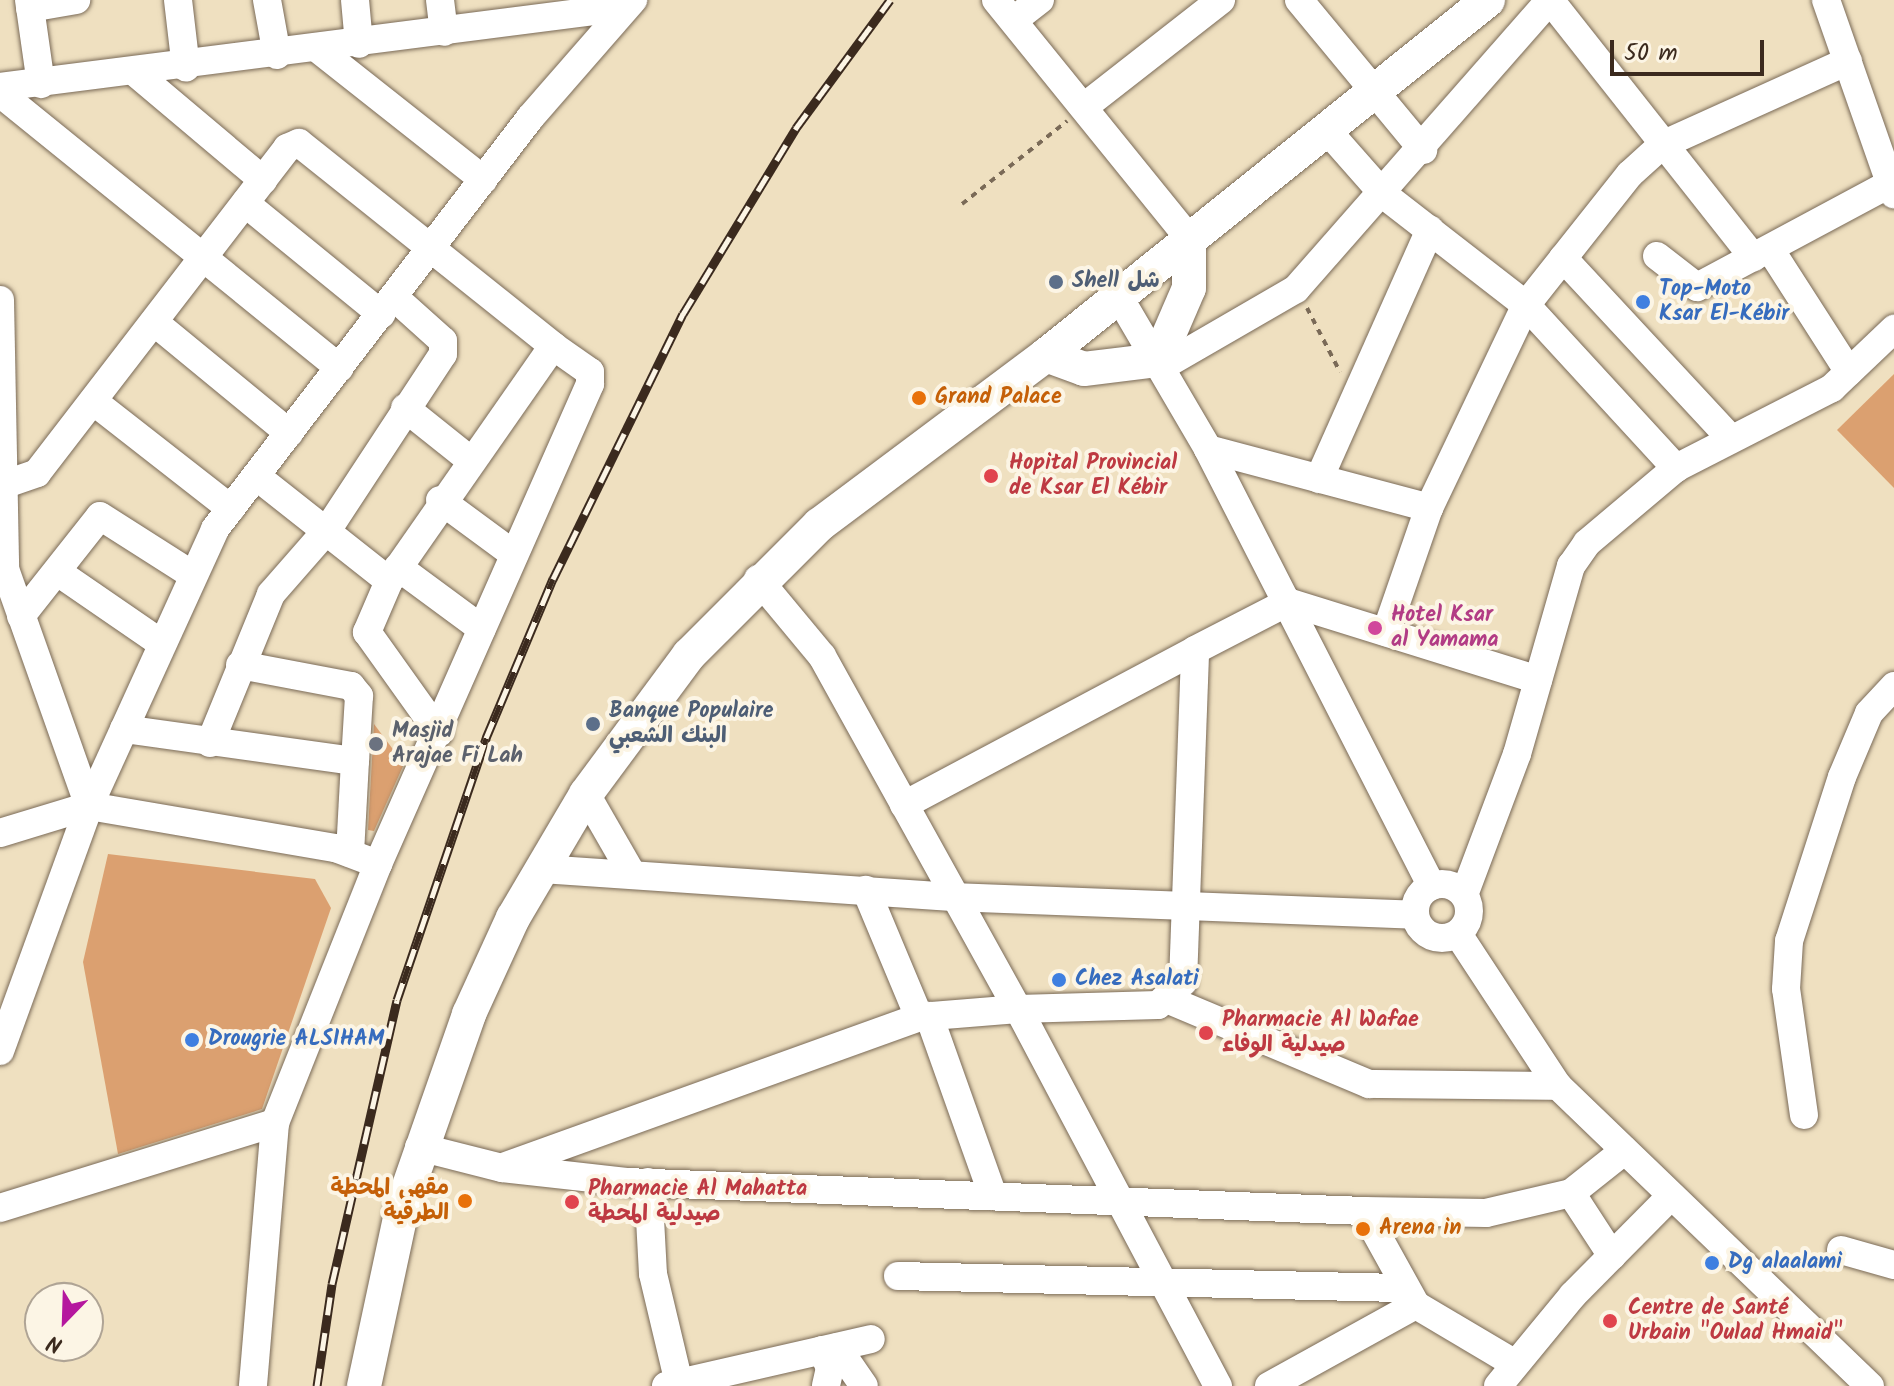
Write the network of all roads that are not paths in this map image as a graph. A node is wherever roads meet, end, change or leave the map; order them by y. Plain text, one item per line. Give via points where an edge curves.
1 (76, 0) edge
2 (178, 0) edge
3 (267, 0) edge
4 (355, 0) edge
5 (440, 0) edge
6 (1040, 0) edge
7 (1221, 0) edge
8 (1299, 0) edge
9 (1488, 0) edge
10 (1550, 0) edge
11 (1826, 0) edge
12 (29, 4) edge
13 (617, 8) edge
14 (523, 10) edge
15 (1005, 10) edge
16 (444, 32) junction
17 (359, 44) junction
18 (318, 49) junction
19 (277, 55) junction
20 (1848, 61) junction
21 (186, 68) junction
22 (137, 74) junction
23 (41, 84) junction
24 (0, 90) edge
25 (1370, 90) junction
26 (1084, 107) junction
27 (1325, 128) junction
28 (1662, 145) junction
29 (1423, 150) junction
30 (263, 180) junction
31 (484, 180) junction
32 (1892, 188) edge
33 (1384, 195) junction
34 (245, 203) junction
35 (1430, 230) junction
36 (1189, 238) junction
37 (433, 247) junction
38 (1761, 253) junction
39 (1657, 256) dead end
40 (1563, 258) junction
41 (203, 259) junction
42 (1119, 297) junction
43 (0, 300) edge
44 (1526, 305) junction
45 (388, 306) junction
46 (154, 322) junction
47 (1894, 329) edge
48 (553, 346) junction
49 (1046, 355) junction
50 (1161, 363) junction
51 (340, 368) junction
52 (1849, 372) junction
53 (93, 401) junction
54 (3, 402) edge
55 (405, 408) junction
56 (289, 433) junction
57 (1730, 438) junction
58 (1208, 449) junction
59 (469, 459) junction
60 (1676, 468) junction
61 (256, 476) junction
62 (1319, 479) junction
63 (4, 486) edge
64 (440, 500) junction
65 (1429, 508) junction
66 (231, 509) junction
67 (328, 529) junction
68 (512, 553) junction
69 (2, 569) edge
70 (59, 573) junction
71 (191, 574) junction
72 (393, 574) junction
73 (758, 579) junction
74 (1288, 602) junction
75 (21, 616) junction
76 (482, 629) junction
77 (1386, 632) junction
78 (161, 643) junction
79 (1195, 650) junction
80 (240, 665) junction
81 (1538, 680) junction
82 (1894, 686) edge
83 (124, 729) junction
84 (439, 733) junction
85 (210, 743) junction
86 (355, 761) junction
87 (586, 794) junction
88 (904, 805) junction
89 (89, 806) junction
90 (0, 833) edge
91 (350, 853) junction
92 (378, 864) junction
93 (541, 869) junction
94 (632, 874) junction
95 (1432, 886) junction
96 (866, 890) junction
97 (1464, 895) junction
98 (953, 897) junction
99 (1187, 903) junction
100 (1414, 915) junction
101 (1458, 934) junction
102 (1169, 1000) junction
103 (1018, 1009) junction
104 (924, 1016) junction
105 (0, 1051) edge
106 (1558, 1086) junction
107 (1804, 1115) dead end
108 (275, 1123) junction
109 (419, 1147) junction
110 (1624, 1151) junction
111 (502, 1168) junction
112 (648, 1182) junction
113 (1571, 1193) junction
114 (993, 1196) junction
115 (1671, 1196) junction
116 (1116, 1201) junction
117 (0, 1208) edge
118 (1364, 1211) junction
119 (1841, 1250) dead end
120 (1612, 1256) junction
121 (1894, 1265) edge
122 (898, 1276) dead end
123 (1159, 1280) junction
124 (1409, 1296) junction
125 (871, 1339) dead end
126 (830, 1348) junction
127 (1505, 1374) edge
128 (1860, 1381) edge
129 (673, 1385) edge
130 (253, 1386) edge
131 (364, 1386) edge
132 (826, 1386) edge
133 (864, 1386) edge
134 (1218, 1386) edge
135 (1269, 1386) edge

1 - 12 street
2 - 21 street
3 - 19 street
4 - 17 street
5 - 16 street
6 - 15 street
7 - 26 street
8 - 25 street
9 - 25 main road
10 - 28 street
10 - 29 street
11 - 20 street
12 - 23 street
13 - 14 street
13 - 31 street
14 - 16 street
15 - 26 street
16 - 17 street
17 - 18 street
18 - 19 street
18 - 31 street
19 - 21 street
20 - 28 street
20 - 32 street
21 - 22 street
22 - 23 street
22 - 30 street
23 - 24 street
24 - 41 street
25 - 27 main road
25 - 29 street
26 - 36 street
27 - 33 street
27 - 36 main road
28 - 38 street
28 - 40 street
29 - 33 street
30 - 34 street
30 - 37 street via 287,148 306,146
31 - 37 street
32 - 38 street
33 - 35 street
33 - 50 street via 1296,289
34 - 41 street
34 - 45 street
35 - 44 street
35 - 62 street
36 - 42 main road
36 - 50 main road via 1189,288
37 - 45 street
37 - 48 street
38 - 39 street via 1697,287
38 - 52 street
40 - 44 street
40 - 57 street
41 - 46 street
41 - 51 street
42 - 49 main road
42 - 50 street
43 - 54 street
44 - 60 street
44 - 65 street
45 - 51 street
45 - 55 street via 445,348
46 - 53 street
46 - 56 street
47 - 52 street
48 - 59 street
48 - 68 street via 592,377
49 - 50 main road via 1084,369
49 - 73 main road via 874,480
50 - 58 street
51 - 56 street
52 - 57 street
53 - 63 street via 37,473
53 - 66 street
54 - 63 street
55 - 59 street
55 - 67 street
56 - 61 street
57 - 60 street
58 - 62 street
58 - 74 street
59 - 64 street
60 - 81 street via 1612,518 1571,566
61 - 66 street
61 - 67 street
62 - 65 street
63 - 69 street
64 - 68 street
64 - 72 street
65 - 77 street
66 - 71 street
67 - 72 street
67 - 80 street via 271,594
68 - 76 street
69 - 75 street
70 - 71 street via 104,515
70 - 75 street
70 - 78 street
71 - 78 street
72 - 76 street
72 - 84 street via 367,632
73 - 87 main road via 689,655
73 - 88 street via 813,642
74 - 77 street
74 - 79 street
74 - 95 street
75 - 89 street
76 - 84 street
77 - 81 street
78 - 83 street
79 - 88 street
79 - 99 street
80 - 85 street
80 - 86 street via 351,686 359,696
81 - 97 street
82 - 107 street via 1869,713 1842,777 1789,941 1786,989
83 - 85 street
83 - 89 street
84 - 92 street
85 - 86 street
86 - 91 street
87 - 93 main road
87 - 94 street
88 - 98 street
89 - 90 street
89 - 91 street
89 - 105 street
91 - 92 street
92 - 108 street
93 - 94 street
93 - 109 main road via 469,1014
94 - 96 street
95 - 97 street via 1450,885
95 - 100 street
96 - 98 street
96 - 104 street
97 - 101 street via 1469,916
98 - 99 street
98 - 103 street
99 - 100 street
99 - 102 street via 1183,982
100 - 101 street via 1431,936
101 - 106 street
102 - 103 street
102 - 106 street via 1369,1084
103 - 104 street
103 - 116 street
104 - 111 street
104 - 114 street
106 - 110 street
108 - 117 street
108 - 130 street
109 - 111 street
109 - 131 main road
110 - 113 street
110 - 115 street
111 - 112 street
112 - 114 street
112 - 129 street via 653,1274
113 - 118 street via 1486,1213
113 - 120 street
114 - 116 street
115 - 120 street
115 - 128 street
116 - 118 street
116 - 123 street
118 - 124 street
119 - 121 street
120 - 127 street
122 - 123 street
123 - 124 street
123 - 134 street
124 - 127 street
124 - 135 street
125 - 126 street
126 - 129 street
126 - 132 street
126 - 133 street

